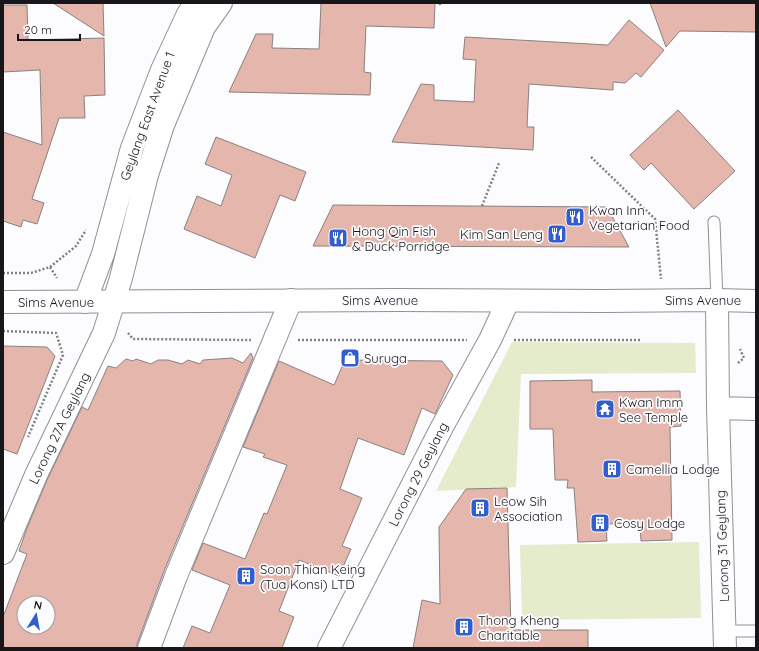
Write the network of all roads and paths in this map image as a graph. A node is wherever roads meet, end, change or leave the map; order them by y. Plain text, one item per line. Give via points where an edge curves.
1 (196, 3) edge
2 (221, 3) edge
3 (591, 157) dead end
4 (499, 163) dead end
5 (482, 206) dead end
6 (714, 222) dead end
7 (3, 273) edge
8 (57, 278) dead end
9 (291, 300) junction
10 (663, 300) junction
11 (717, 300) junction
12 (508, 301) junction
13 (756, 301) edge
14 (3, 302) edge
15 (85, 302) junction
16 (114, 302) junction
17 (3, 331) edge
18 (128, 333) dead end
19 (274, 340) junction
20 (490, 340) junction
21 (642, 340) dead end
22 (718, 408) junction
23 (756, 410) edge
24 (27, 440) dead end
25 (3, 553) edge
26 (756, 631) edge
27 (725, 640) edge
28 (149, 648) edge
29 (329, 648) edge

1 - 15 street, Geylang East Avenue 1 via 188,14 162,70 132,148 103,254
2 - 16 street, Geylang East Avenue 1 via 204,27 163,125 147,175
3 - 10 path via 655,219
4 - 5 path
6 - 11 lane
7 - 8 path via 31,273 50,267
9 - 12 street, Sims Avenue
9 - 16 street, Sims Avenue
9 - 19 street
10 - 11 street, Sims Avenue
10 - 12 street, Sims Avenue
11 - 13 street, Sims Avenue
11 - 22 street, Lorong 31 Geylang
12 - 20 street, Lorong 29 Geylang
14 - 15 street, Sims Avenue
15 - 16 street, Sims Avenue
16 - 25 street, Lorong 27A Geylang via 104,334 36,475
17 - 24 path via 56,332 63,355
18 - 19 path via 133,340
19 - 20 path
19 - 28 street via 176,576
20 - 21 path
20 - 29 street, Lorong 29 Geylang via 442,427
22 - 23 street
22 - 27 street, Lorong 31 Geylang
26 - 27 lane

